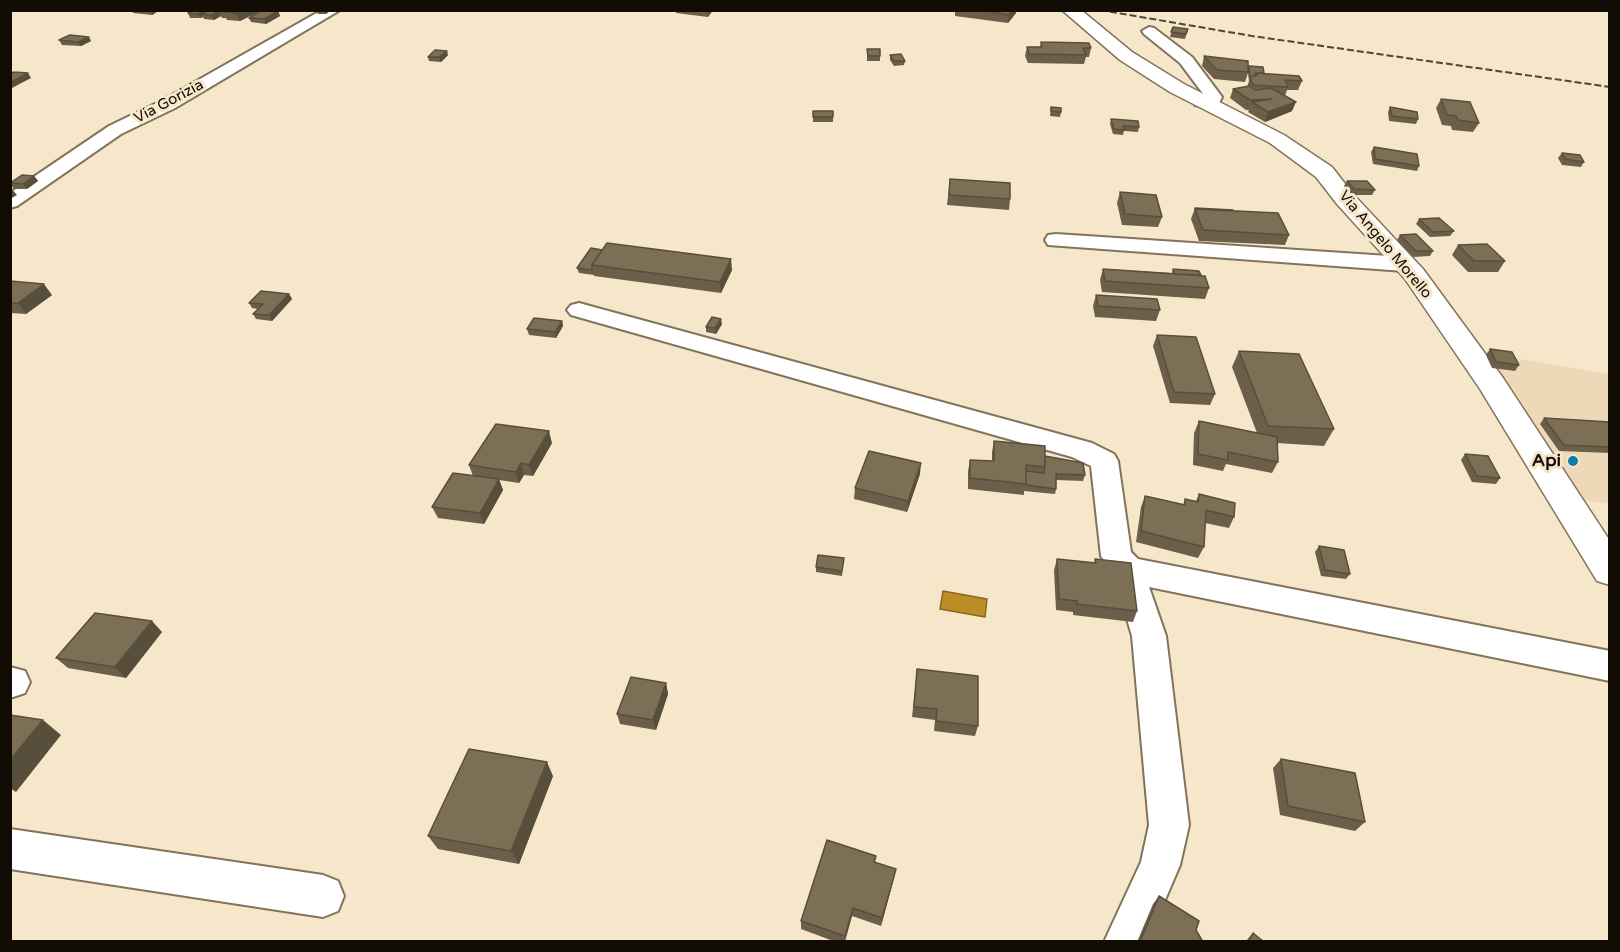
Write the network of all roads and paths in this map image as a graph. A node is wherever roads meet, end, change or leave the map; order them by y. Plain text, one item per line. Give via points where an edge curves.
1 (333, 10) edge
2 (1070, 10) edge
3 (1149, 31) dead end
4 (1201, 101) junction
5 (10, 202) edge
6 (1056, 240) dead end
7 (1404, 264) junction
8 (579, 310) dead end
9 (1129, 570) junction
10 (1610, 571) edge
11 (1610, 666) edge
12 (10, 849) edge
13 (323, 896) dead end
14 (1125, 942) edge

1 - 5 street, Via Gorizia via 170,104 115,130
2 - 4 street, Via Angelo Morello via 1126,56
3 - 4 street via 1186,60 1214,97
4 - 7 street, Via Angelo Morello via 1277,139 1324,172
6 - 7 street
7 - 10 street, Via Angelo Morello via 1492,385
8 - 9 street via 1082,450 1104,461 1116,556
9 - 11 street
9 - 14 street via 1149,636 1169,825 1160,865
12 - 13 street

